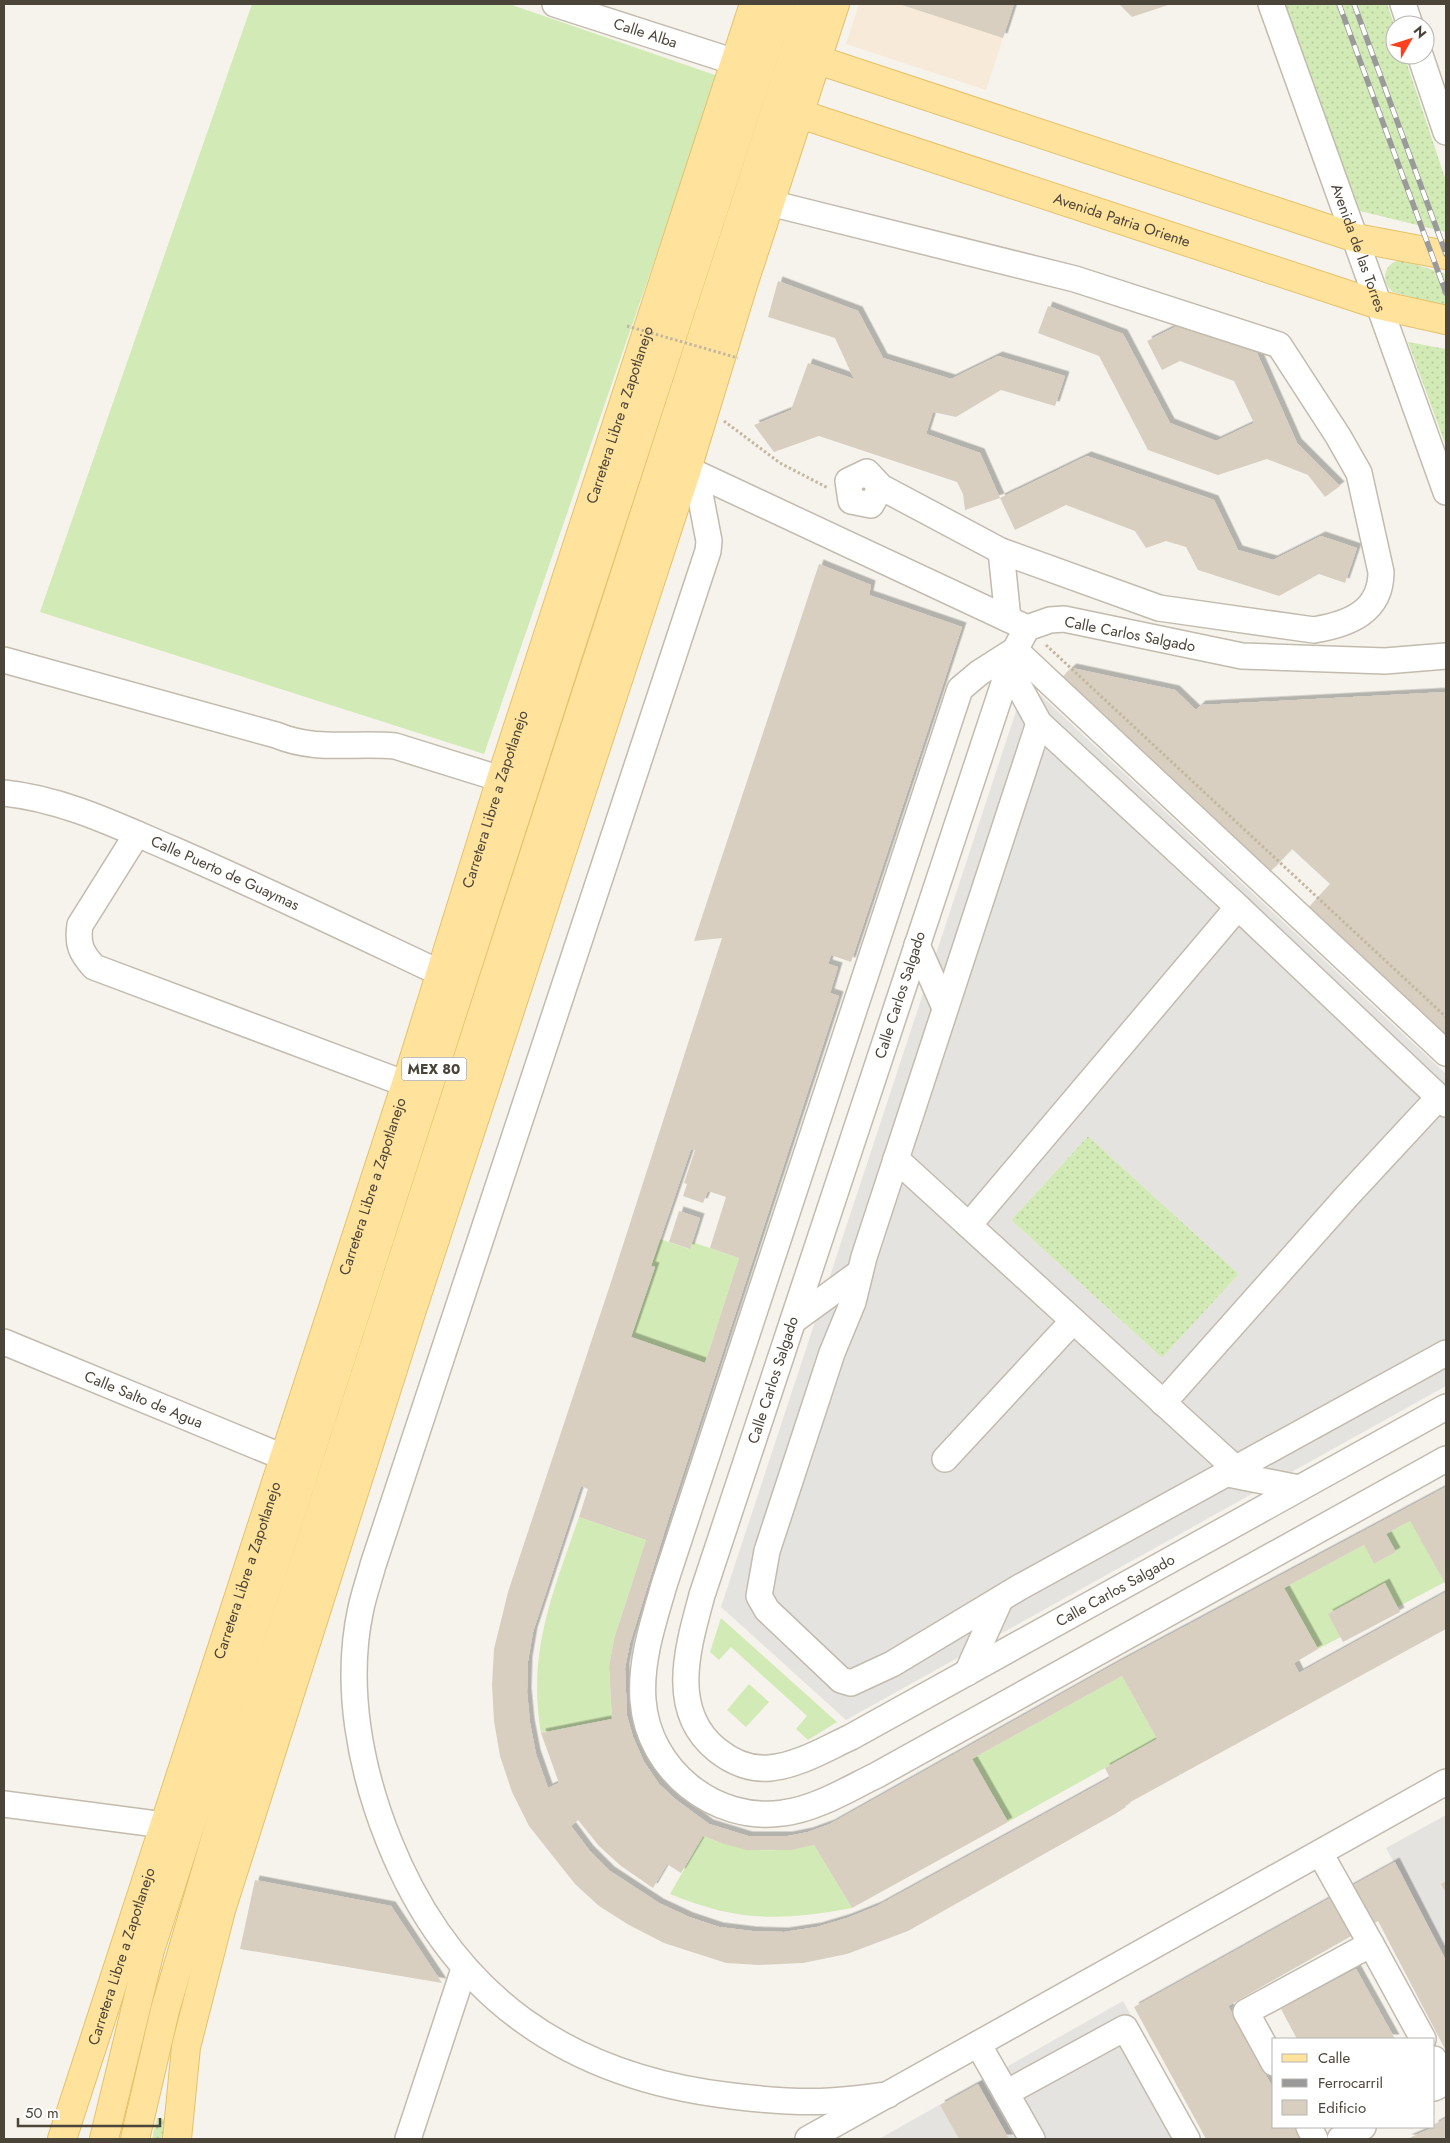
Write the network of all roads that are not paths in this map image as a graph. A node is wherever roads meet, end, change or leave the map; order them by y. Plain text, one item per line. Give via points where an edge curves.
1 (555, 4) edge
2 (754, 4) edge
3 (781, 4) edge
4 (810, 4) edge
5 (835, 4) edge
6 (1271, 4) edge
7 (818, 60) junction
8 (735, 62) junction
9 (1423, 65) edge
10 (800, 114) junction
11 (1446, 132) edge
12 (770, 203) junction
13 (1356, 238) junction
14 (1446, 255) edge
15 (1379, 304) junction
16 (1446, 320) edge
17 (691, 471) junction
18 (1446, 492) edge
19 (852, 501) road end
20 (1000, 551) junction
21 (1018, 623) junction
22 (1013, 656) junction
23 (1446, 656) edge
24 (4, 660) edge
25 (1039, 723) junction
26 (501, 779) junction
27 (4, 793) edge
28 (136, 834) junction
29 (1238, 907) junction
30 (917, 945) junction
31 (440, 973) junction
32 (945, 1008) junction
33 (1446, 1053) edge
34 (406, 1084) junction
35 (1443, 1100) edge
36 (896, 1159) junction
37 (969, 1225) junction
38 (859, 1273) junction
39 (409, 1318) junction
40 (792, 1321) junction
41 (1073, 1321) junction
42 (4, 1342) edge
43 (1446, 1353) edge
44 (1163, 1404) junction
45 (1446, 1407) edge
46 (283, 1457) junction
47 (1446, 1458) edge
48 (944, 1459) dead end
49 (1232, 1472) junction
50 (1300, 1488) junction
51 (298, 1580) junction
52 (1000, 1600) junction
53 (967, 1673) junction
54 (1446, 1782) edge
55 (4, 1804) edge
56 (164, 1825) junction
57 (1320, 1853) junction
58 (1371, 1944) junction
59 (464, 1969) junction
60 (1422, 2038) edge
61 (978, 2044) junction
62 (1272, 2059) edge
63 (1435, 2061) edge
64 (1435, 2088) edge
65 (1006, 2094) junction
66 (888, 2095) junction
67 (1309, 2128) edge
68 (1361, 2128) edge
69 (62, 2139) edge
70 (104, 2139) edge
71 (135, 2139) edge
72 (177, 2139) edge
73 (408, 2139) edge
74 (808, 2139) edge
75 (1032, 2139) edge
76 (1187, 2139) edge
77 (1315, 2139) edge
78 (1340, 2139) edge

1 - 8 street, Calle Alba
2 - 8 main road, Carretera Libre a Zapotlanejo
3 - 70 main road, Carretera Libre a Zapotlanejo / MEX 80 via 150,1950
4 - 51 main road, MEX 80
5 - 7 main road
6 - 13 street, Avenida de las Torres
7 - 10 main road
7 - 13 main road
8 - 26 main road, Carretera Libre a Zapotlanejo
9 - 11 street
10 - 12 main road
10 - 15 main road, Avenida Patria Oriente
12 - 17 main road
12 - 20 street via 1075,279 1280,345 1359,473 1381,572 1381,587 1374,601 1362,613 1338,626 1314,630 1159,608
13 - 14 main road
13 - 15 street, Avenida de las Torres
15 - 16 main road, Avenida Patria Oriente
15 - 18 street, Avenida de las Torres
17 - 21 street
17 - 39 main road
17 - 59 street via 709,541 708,551 361,1609 355,1686 366,1774 399,1868 426,1917
19 - 20 street via 848,481 867,472 881,487
20 - 21 street
21 - 22 street, Calle Carlos Salgado
21 - 23 street, Calle Carlos Salgado via 1064,619 1242,656 1385,661
22 - 25 street via 1016,682
22 - 30 street, Calle Carlos Salgado
22 - 33 street
22 - 47 street via 980,673 960,689 951,716 653,1623 643,1681 643,1701 653,1740 674,1773 706,1799 724,1807 764,1815 803,1809 878,1775
24 - 26 street via 296,743 395,746
25 - 29 street
25 - 32 street
26 - 31 main road, Carretera Libre a Zapotlanejo
27 - 28 street, Calle Puerto de Guaymas via 29,796 82,812
28 - 31 street, Calle Puerto de Guaymas
28 - 34 street via 80,925 78,941 83,955 94,966
29 - 35 street
29 - 37 street
30 - 32 street
30 - 40 street, Calle Carlos Salgado
31 - 34 main road, Carretera Libre a Zapotlanejo
32 - 36 street
34 - 46 main road, Carretera Libre a Zapotlanejo
35 - 44 street via 1348,1195
36 - 37 street
36 - 38 street
37 - 41 street
38 - 40 street
38 - 52 street via 853,1302 832,1353 768,1551 759,1592 760,1602 841,1680 849,1683 892,1664
39 - 51 main road via 360,1442
39 - 72 main road via 221,1910 186,2047
40 - 53 street, Calle Carlos Salgado via 691,1634 685,1681 692,1717 702,1735 722,1754 739,1764 768,1768 798,1761 851,1737
41 - 44 street
41 - 48 street
42 - 46 street, Calle Salto de Agua
43 - 49 street
44 - 49 street
45 - 50 street, Calle Carlos Salgado
46 - 56 main road, Carretera Libre a Zapotlanejo
49 - 50 street
49 - 52 street
50 - 53 street, Calle Carlos Salgado
51 - 71 main road, MEX 80 via 224,1810 168,2000
52 - 53 street
54 - 57 street
55 - 56 street
56 - 69 main road, Carretera Libre a Zapotlanejo
57 - 58 street
57 - 61 street
58 - 60 street
58 - 62 street via 1246,2012
59 - 66 street via 500,2004 547,2038 643,2080 701,2092 767,2100 830,2101
59 - 73 street
61 - 65 street
61 - 66 street
63 - 64 street via 1446,2082
65 - 75 street
65 - 76 street via 1125,2028
66 - 74 street
67 - 77 street
68 - 78 street

